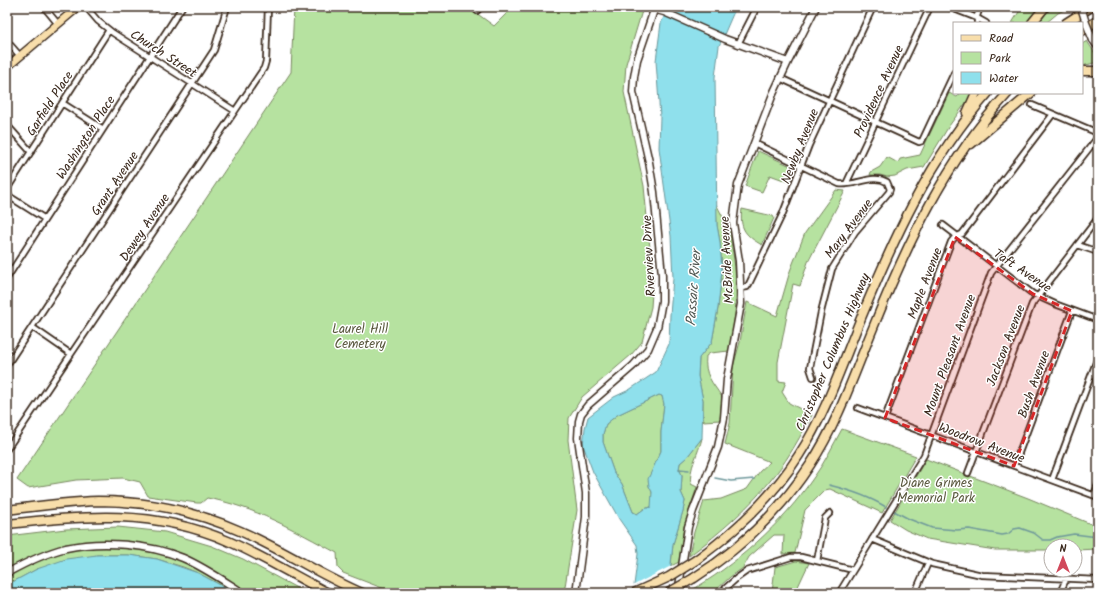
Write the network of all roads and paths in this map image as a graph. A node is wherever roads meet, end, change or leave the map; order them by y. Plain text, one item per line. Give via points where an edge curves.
1 (44, 7) edge
2 (78, 7) edge
3 (86, 7) edge
4 (182, 7) edge
5 (227, 7) edge
6 (268, 7) edge
7 (646, 7) edge
8 (757, 7) edge
9 (816, 7) edge
10 (873, 7) edge
11 (930, 7) edge
12 (949, 7) edge
13 (980, 7) edge
14 (1045, 7) edge
15 (1081, 7) edge
16 (1091, 7) edge
17 (654, 8) edge
18 (977, 20) edge
19 (1098, 20) edge
20 (1033, 22) edge
21 (1068, 22) edge
22 (58, 24) junction
23 (1098, 25) edge
24 (109, 30) junction
25 (1083, 30) edge
26 (7, 41) edge
27 (738, 44) junction
28 (1098, 47) edge
29 (20, 56) junction
30 (150, 57) junction
31 (788, 62) junction
32 (7, 67) edge
33 (1083, 71) edge
34 (1098, 72) edge
35 (953, 75) edge
36 (780, 78) junction
37 (192, 84) junction
38 (976, 94) edge
39 (987, 94) edge
40 (1007, 94) edge
41 (1030, 94) edge
42 (829, 101) junction
43 (62, 104) junction
44 (1032, 105) dead end
45 (235, 111) junction
46 (1053, 114) junction
47 (875, 122) junction
48 (7, 125) edge
49 (960, 128) junction
50 (103, 129) junction
51 (1098, 133) edge
52 (1098, 137) edge
53 (754, 143) junction
54 (962, 151) junction
55 (31, 152) junction
56 (801, 166) junction
57 (846, 184) junction
58 (7, 189) edge
59 (7, 195) edge
60 (1098, 218) edge
61 (45, 220) junction
62 (943, 225) dead end
63 (957, 236) junction
64 (1077, 245) junction
65 (1098, 252) edge
66 (996, 266) junction
67 (7, 278) edge
68 (741, 288) junction
69 (1038, 296) junction
70 (1072, 311) junction
71 (1098, 320) edge
72 (32, 327) junction
73 (71, 354) junction
74 (1098, 357) edge
75 (7, 365) edge
76 (813, 377) dead end
77 (858, 408) dead end
78 (885, 418) junction
79 (931, 435) junction
80 (7, 449) edge
81 (977, 451) junction
82 (1014, 466) junction
83 (968, 472) dead end
84 (1052, 480) junction
85 (1098, 485) edge
86 (1096, 496) edge
87 (7, 510) edge
88 (830, 513) dead end
89 (7, 524) edge
90 (872, 539) junction
91 (817, 561) junction
92 (928, 563) junction
93 (853, 570) junction
94 (7, 573) edge
95 (1066, 579) junction
96 (1098, 580) edge
97 (243, 593) edge
98 (328, 593) edge
99 (362, 593) edge
100 (576, 593) edge
101 (634, 593) edge
102 (668, 593) edge
103 (678, 593) edge
104 (720, 593) edge
105 (839, 593) edge
106 (915, 593) edge
107 (1060, 593) edge

1 - 22 street
2 - 22 main road
3 - 24 street, Church Street
4 - 30 street, Washington Place
5 - 37 street, Grant Avenue via 217,46
6 - 45 street, Dewey Avenue via 265,64
7 - 17 street
8 - 27 street
9 - 31 street, McBride Avenue
10 - 42 street, Newby Avenue
11 - 47 street, Providence Avenue
12 - 18 street
13 - 18 street
14 - 20 highway
15 - 28 street, bridge
16 - 21 highway
17 - 27 street
17 - 100 street, Riverview Drive via 633,84 655,197 662,275 661,310 655,336 644,354 581,414 577,433 586,493 586,517
19 - 25 highway
22 - 29 main road
23 - 25 highway
24 - 30 street, Church Street
24 - 43 street, Garfield Place
26 - 29 street
27 - 31 street
29 - 32 main road
30 - 37 street, Church Street
30 - 50 street, Washington Place
31 - 36 street, McBride Avenue
33 - 34 highway
35 - 47 street via 922,141 913,140
36 - 42 street
36 - 53 street, McBride Avenue
37 - 45 street, Church Street
37 - 72 street, Grant Avenue
38 - 49 highway
39 - 49 highway, Christopher Columbus Highway
40 - 54 highway
41 - 54 highway
42 - 47 street
42 - 56 street, Newby Avenue
43 - 50 street
43 - 55 street, Garfield Place
44 - 46 street
45 - 73 street, Dewey Avenue
46 - 51 street
46 - 63 street, Maple Avenue via 962,234
47 - 57 street, Providence Avenue
48 - 55 street
49 - 101 highway, Christopher Columbus Highway, bridge via 928,177 902,226 879,274 827,401 799,455 772,492 728,536 669,577
50 - 61 street, Washington Place
52 - 66 street, Mount Pleasant Avenue
53 - 56 street
53 - 68 street, McBride Avenue via 738,185 733,223
54 - 102 highway, bridge via 910,244 889,288 840,409 810,466 755,531 731,552
55 - 58 street, Garfield Place
56 - 57 street via 837,183
56 - 68 street, Newby Avenue via 783,213 749,284
57 - 76 street, Mary Avenue via 880,179 887,182 890,192 856,232 832,269 810,368
59 - 61 street
60 - 64 street, Jackson Avenue
61 - 67 street, Washington Place
62 - 63 street, Taft Avenue
63 - 66 street, Taft Avenue
63 - 78 street, Maple Avenue via 949,248
64 - 65 street
64 - 69 street, Jackson Avenue
66 - 69 street, Taft Avenue
66 - 79 street, Mount Pleasant Avenue via 988,278
68 - 103 street, McBride Avenue via 722,430 718,447 691,516
69 - 70 street, Taft Avenue
69 - 81 street, Jackson Avenue via 1030,307
70 - 71 street, Taft Avenue
70 - 82 street, Bush Avenue
72 - 73 street
72 - 75 street, Grant Avenue
73 - 80 street, Dewey Avenue
74 - 84 street
77 - 78 street, Woodrow Avenue
78 - 79 street, Woodrow Avenue
79 - 81 street, Woodrow Avenue
79 - 90 street, Mount Pleasant Avenue via 922,458
81 - 82 street, Woodrow Avenue
81 - 83 street, Jackson Avenue
82 - 84 street, Woodrow Avenue
84 - 86 street, Woodrow Avenue
85 - 86 street
87 - 99 highway via 98,501 179,510 240,531
88 - 91 street via 825,518
89 - 98 highway via 104,516 136,517 166,522 227,540
90 - 92 street
90 - 93 street, Mount Pleasant Avenue
91 - 93 street
91 - 104 street via 791,557 755,568 741,574
92 - 95 street via 987,576
92 - 106 street
93 - 105 street, Mount Pleasant Avenue
94 - 97 street via 67,548 130,545 183,558
95 - 96 street
95 - 107 street

